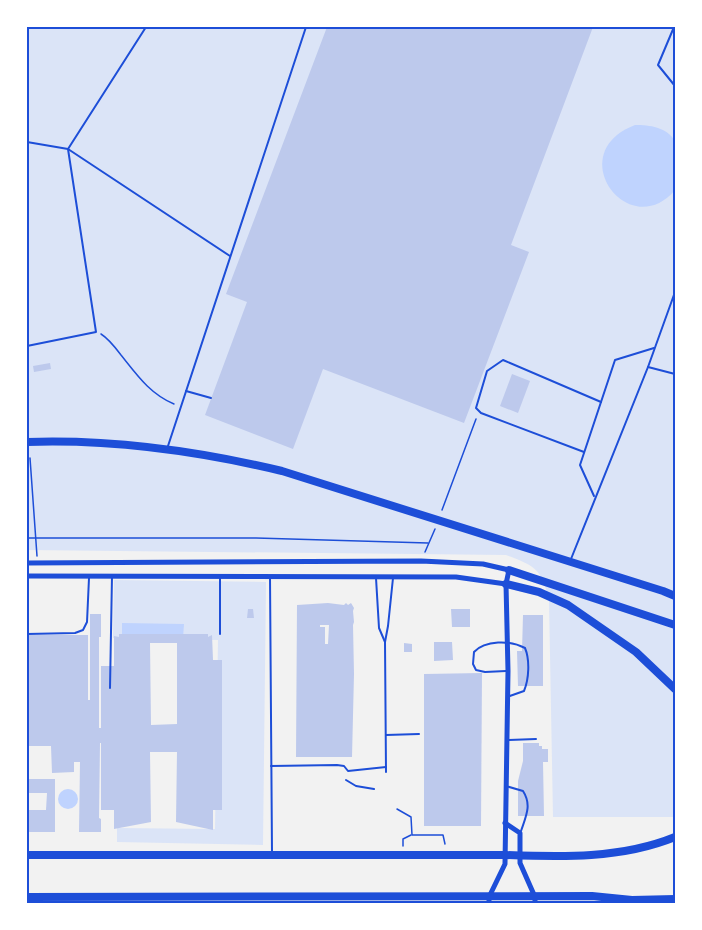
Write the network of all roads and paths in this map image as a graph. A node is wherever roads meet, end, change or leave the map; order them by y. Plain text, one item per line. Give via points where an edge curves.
1 (146, 27) edge
2 (306, 27) edge
3 (674, 27) edge
4 (675, 86) edge
5 (27, 142) edge
6 (68, 149) junction
7 (230, 256) junction
8 (675, 292) edge
9 (96, 332) junction
10 (27, 346) edge
11 (654, 348) junction
12 (648, 366) junction
13 (675, 374) edge
14 (186, 391) junction
15 (211, 398) dead end
16 (601, 402) junction
17 (181, 407) junction
18 (479, 411) junction
19 (27, 442) edge
20 (168, 449) junction
21 (584, 452) junction
22 (30, 458) dead end
23 (595, 498) junction
24 (438, 521) junction
25 (27, 538) edge
26 (36, 538) junction
27 (428, 543) junction
28 (420, 561) junction
29 (570, 562) junction
30 (27, 563) edge
31 (37, 563) junction
32 (509, 570) junction
33 (89, 575) junction
34 (27, 576) edge
35 (112, 576) junction
36 (220, 577) junction
37 (270, 577) junction
38 (376, 578) junction
39 (393, 578) junction
40 (506, 584) junction
41 (675, 596) edge
42 (675, 625) edge
43 (27, 634) edge
44 (220, 634) dead end
45 (385, 642) junction
46 (507, 643) junction
47 (508, 671) junction
48 (110, 688) dead end
49 (675, 688) edge
50 (507, 697) junction
51 (419, 734) dead end
52 (385, 735) junction
53 (507, 740) junction
54 (536, 740) dead end
55 (271, 766) junction
56 (386, 767) junction
57 (386, 772) dead end
58 (346, 780) dead end
59 (506, 786) junction
60 (374, 789) dead end
61 (397, 809) dead end
62 (505, 823) junction
63 (520, 833) junction
64 (412, 835) junction
65 (675, 837) edge
66 (27, 855) edge
67 (272, 855) junction
68 (402, 855) junction
69 (445, 855) junction
70 (520, 855) junction
71 (505, 859) junction
72 (27, 897) edge
73 (675, 899) edge
74 (185, 900) edge
75 (489, 900) edge
76 (535, 900) edge

1 - 6 lane
2 - 7 lane
3 - 4 lane via 658,65
5 - 6 lane
6 - 7 lane
6 - 9 lane
7 - 14 lane
8 - 11 lane
9 - 10 lane
9 - 17 path via 105,336 154,394
11 - 12 lane
11 - 16 lane via 615,360
12 - 13 lane
12 - 23 lane
14 - 15 lane
14 - 17 lane
16 - 18 lane via 503,360 487,371 476,408
16 - 21 lane
17 - 20 lane
18 - 21 lane
18 - 24 path
19 - 20 main road via 95,442
20 - 24 main road via 282,471
21 - 23 lane via 580,465
22 - 26 path
23 - 29 lane
24 - 27 path
24 - 29 main road
25 - 26 path
26 - 27 path
26 - 31 path
27 - 28 path
28 - 31 street
28 - 32 street via 483,564
29 - 41 main road
30 - 31 street
32 - 40 street
32 - 42 main road
33 - 34 street
33 - 35 street
33 - 43 lane via 87,622 83,630
35 - 36 street
35 - 48 lane
36 - 37 street
36 - 44 lane
37 - 38 street
37 - 55 lane
38 - 39 street
38 - 45 lane via 379,628
39 - 40 street via 464,577
39 - 45 lane
40 - 46 street
40 - 49 main road via 539,592 568,605 636,652
45 - 52 lane
46 - 47 street
46 - 47 lane via 480,646 472,658 480,671
46 - 50 lane via 525,648 527,683 524,691
47 - 50 street
50 - 53 street
51 - 52 lane
52 - 56 lane
53 - 54 lane
53 - 59 street
55 - 56 lane via 337,765 348,771
55 - 67 lane
56 - 57 lane
58 - 60 lane
59 - 62 street
59 - 63 lane via 523,791 526,796 528,811
61 - 64 path via 411,816
62 - 63 street
62 - 71 street
63 - 70 street
64 - 68 path via 403,840
64 - 69 path via 443,836
65 - 70 main road via 626,852
66 - 67 main road
67 - 68 main road
68 - 69 main road
69 - 71 main road
70 - 71 main road
70 - 76 street
71 - 75 street
72 - 74 main road
73 - 76 main road via 592,896
74 - 75 main road
75 - 76 main road

